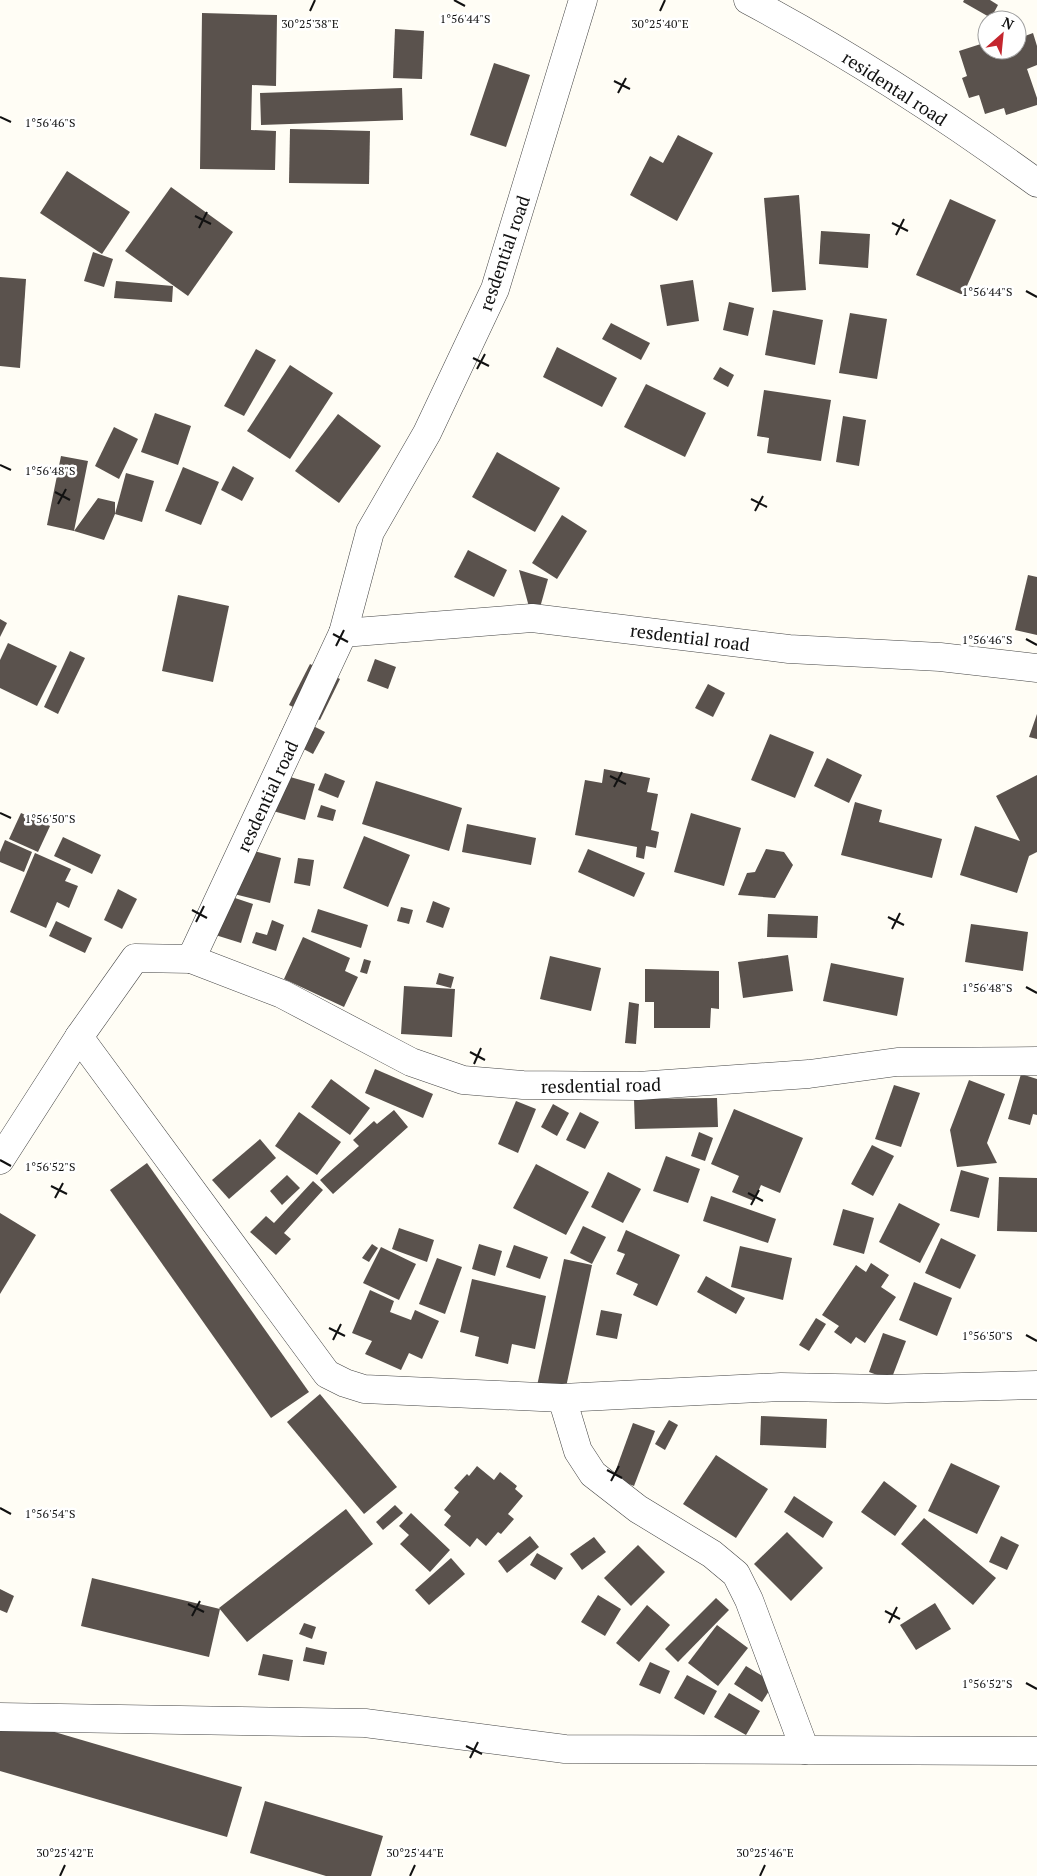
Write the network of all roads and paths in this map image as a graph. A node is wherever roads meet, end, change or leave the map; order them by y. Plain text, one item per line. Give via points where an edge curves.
1 (582, 0) edge
2 (748, 0) edge
3 (1037, 183) edge
4 (343, 633) junction
5 (1037, 668) edge
6 (191, 959) junction
7 (79, 1037) junction
8 (1037, 1061) edge
9 (0, 1160) edge
10 (1037, 1385) edge
11 (562, 1398) junction
12 (0, 1716) edge
13 (805, 1750) junction
14 (1037, 1751) edge

1 - 4 street, resdential road via 495,289 427,433 370,532
2 - 3 street, residental road via 794,24 903,92
4 - 5 street, resdential road via 532,618 789,649 940,657
4 - 6 street, resdential road
6 - 7 street, resdential road via 135,958
6 - 8 street, resdential road via 282,994 411,1062 464,1080 523,1085 638,1086 809,1074 897,1062
7 - 9 street, resdential road
7 - 11 street via 327,1374 364,1389
10 - 11 street via 888,1389 781,1387
11 - 13 street via 578,1451 593,1474 638,1509 712,1554 736,1574 750,1600
12 - 13 street via 365,1723 565,1749
13 - 14 street

